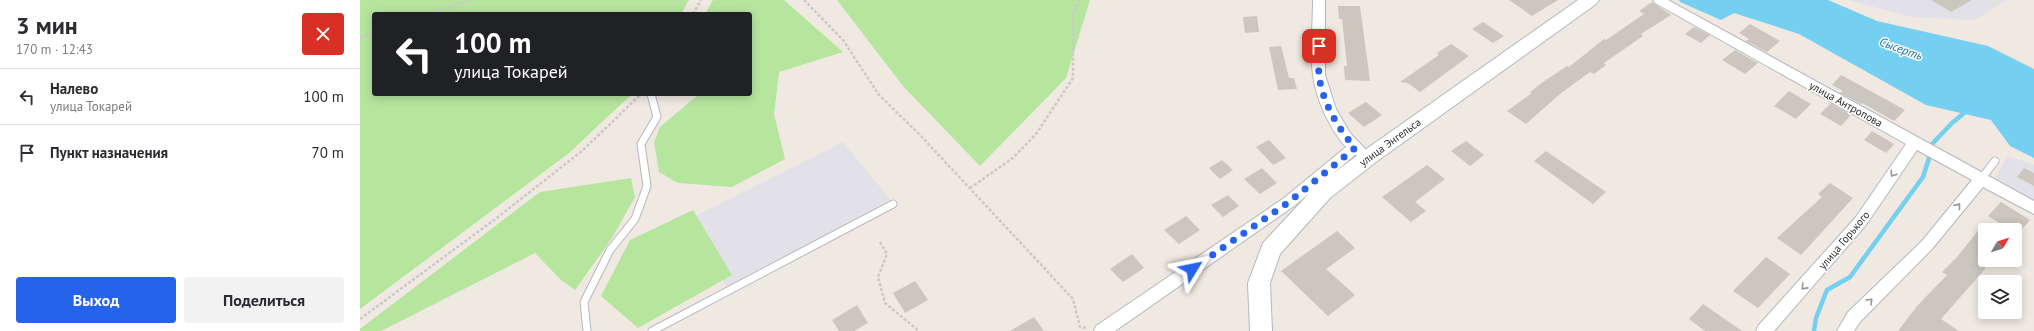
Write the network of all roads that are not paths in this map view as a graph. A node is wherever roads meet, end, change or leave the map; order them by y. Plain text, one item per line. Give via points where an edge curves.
1 (1319, 0) edge
2 (1590, 0) edge
3 (1659, 0) edge
4 (652, 96) edge
5 (1915, 142) junction
6 (1362, 152) junction
7 (1995, 161) dead end
8 (1981, 179) junction
9 (893, 204) dead end
10 (2034, 208) edge
11 (1293, 210) junction
12 (587, 331) edge
13 (652, 331) edge
14 (1103, 331) edge
15 (1261, 331) edge
16 (1764, 331) edge
17 (1845, 331) edge

1 - 6 street via 1319,75 1329,109 1345,137
2 - 6 street, улица Энгельса
3 - 5 street, улица Антропова
4 - 12 lane via 657,117 641,144 647,186 635,219 610,250 584,302
5 - 8 street, улица Антропова
5 -> 16 street, улица Горького via 1862,221
6 - 11 street, улица Энгельса via 1323,192
7 - 8 lane
8 - 10 street, улица Антропова
17 -> 8 street via 1854,317 1927,245
9 - 13 lane
11 - 14 street
11 - 15 street, улица Энгельса via 1271,249 1259,283

